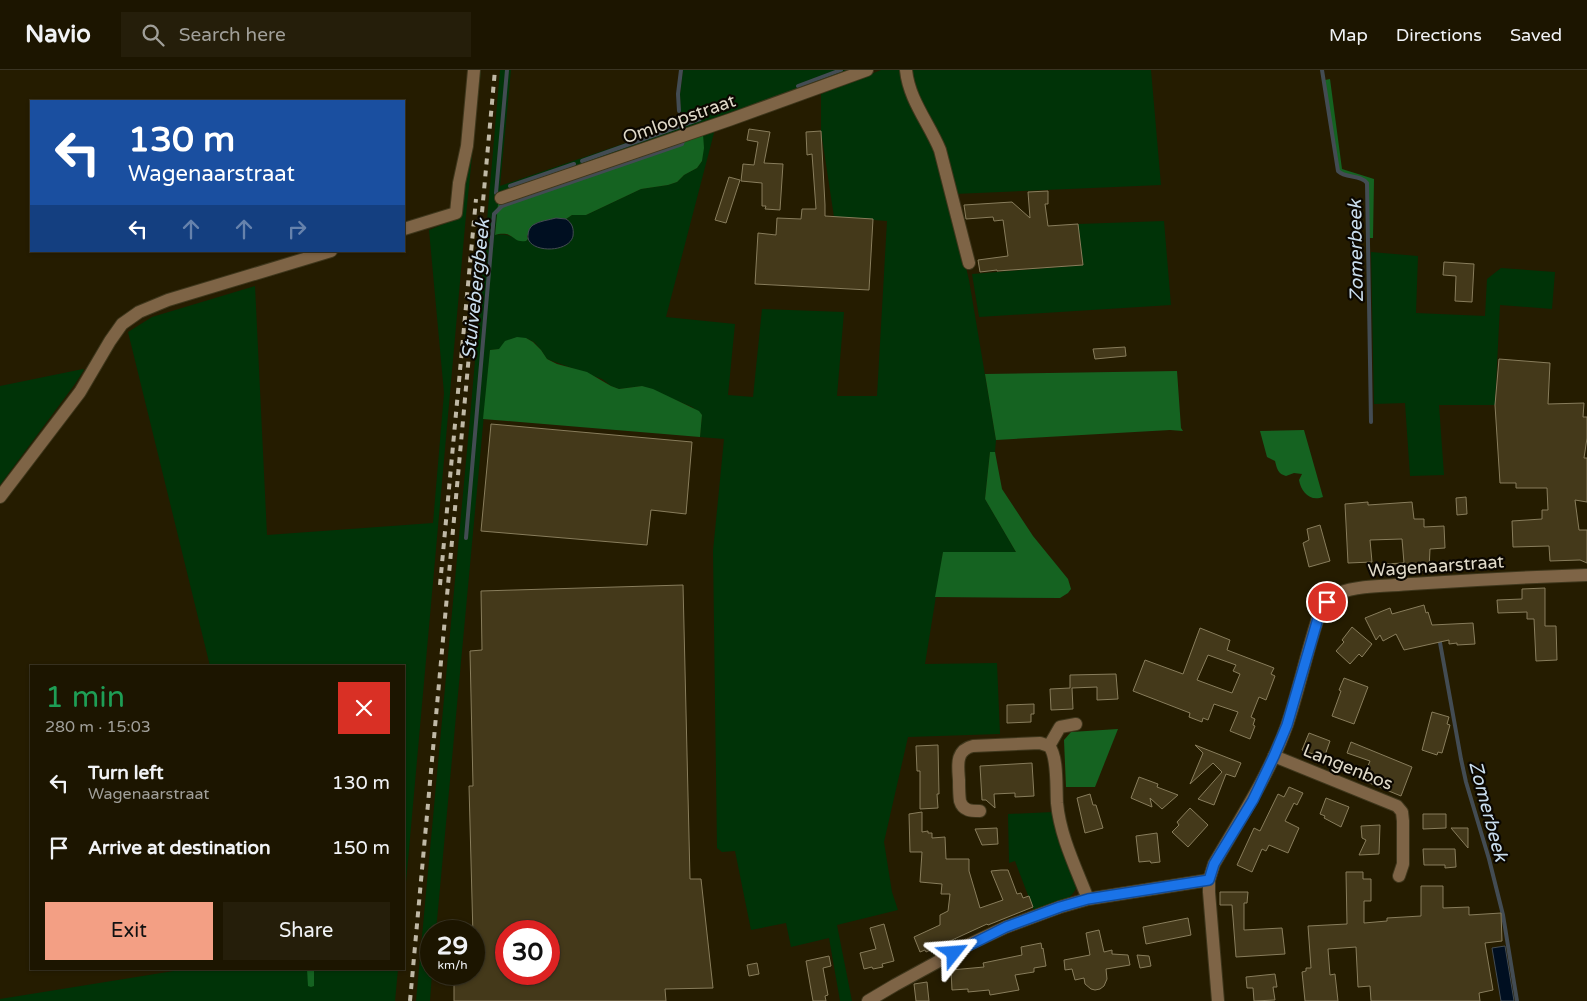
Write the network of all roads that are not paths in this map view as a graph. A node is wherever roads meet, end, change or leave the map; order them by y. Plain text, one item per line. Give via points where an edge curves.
1 (474, 70) edge
2 (867, 70) edge
3 (906, 70) edge
4 (501, 198) dead end
5 (405, 229) edge
6 (328, 252) edge
7 (969, 263) dead end
8 (0, 497) edge
9 (1587, 575) edge
10 (1076, 724) dead end
11 (1049, 746) junction
12 (1274, 756) junction
13 (980, 811) dead end
14 (1399, 876) dead end
15 (1209, 880) junction
16 (1088, 899) junction
17 (868, 1001) edge
18 (1218, 1001) edge

1 - 5 street via 467,146 456,213
2 - 4 street, Omloopstraat
3 - 7 street via 914,100 940,150
6 - 8 street via 168,300 130,318 116,332 80,392
9 - 12 street, Wagenaarstraat via 1370,587 1334,596 1319,615 1287,725
10 - 11 street via 1060,728
11 - 13 street via 1037,743 965,749 958,762 960,801 967,810
11 - 16 street via 1054,755 1061,823
12 - 14 street, Langenbos via 1397,806 1403,821 1404,864
12 - 15 street, Wagenaarstraat via 1253,800 1214,864
15 - 16 street
15 - 18 street, Wagenaarstraat
16 - 17 street via 1036,916 970,944

